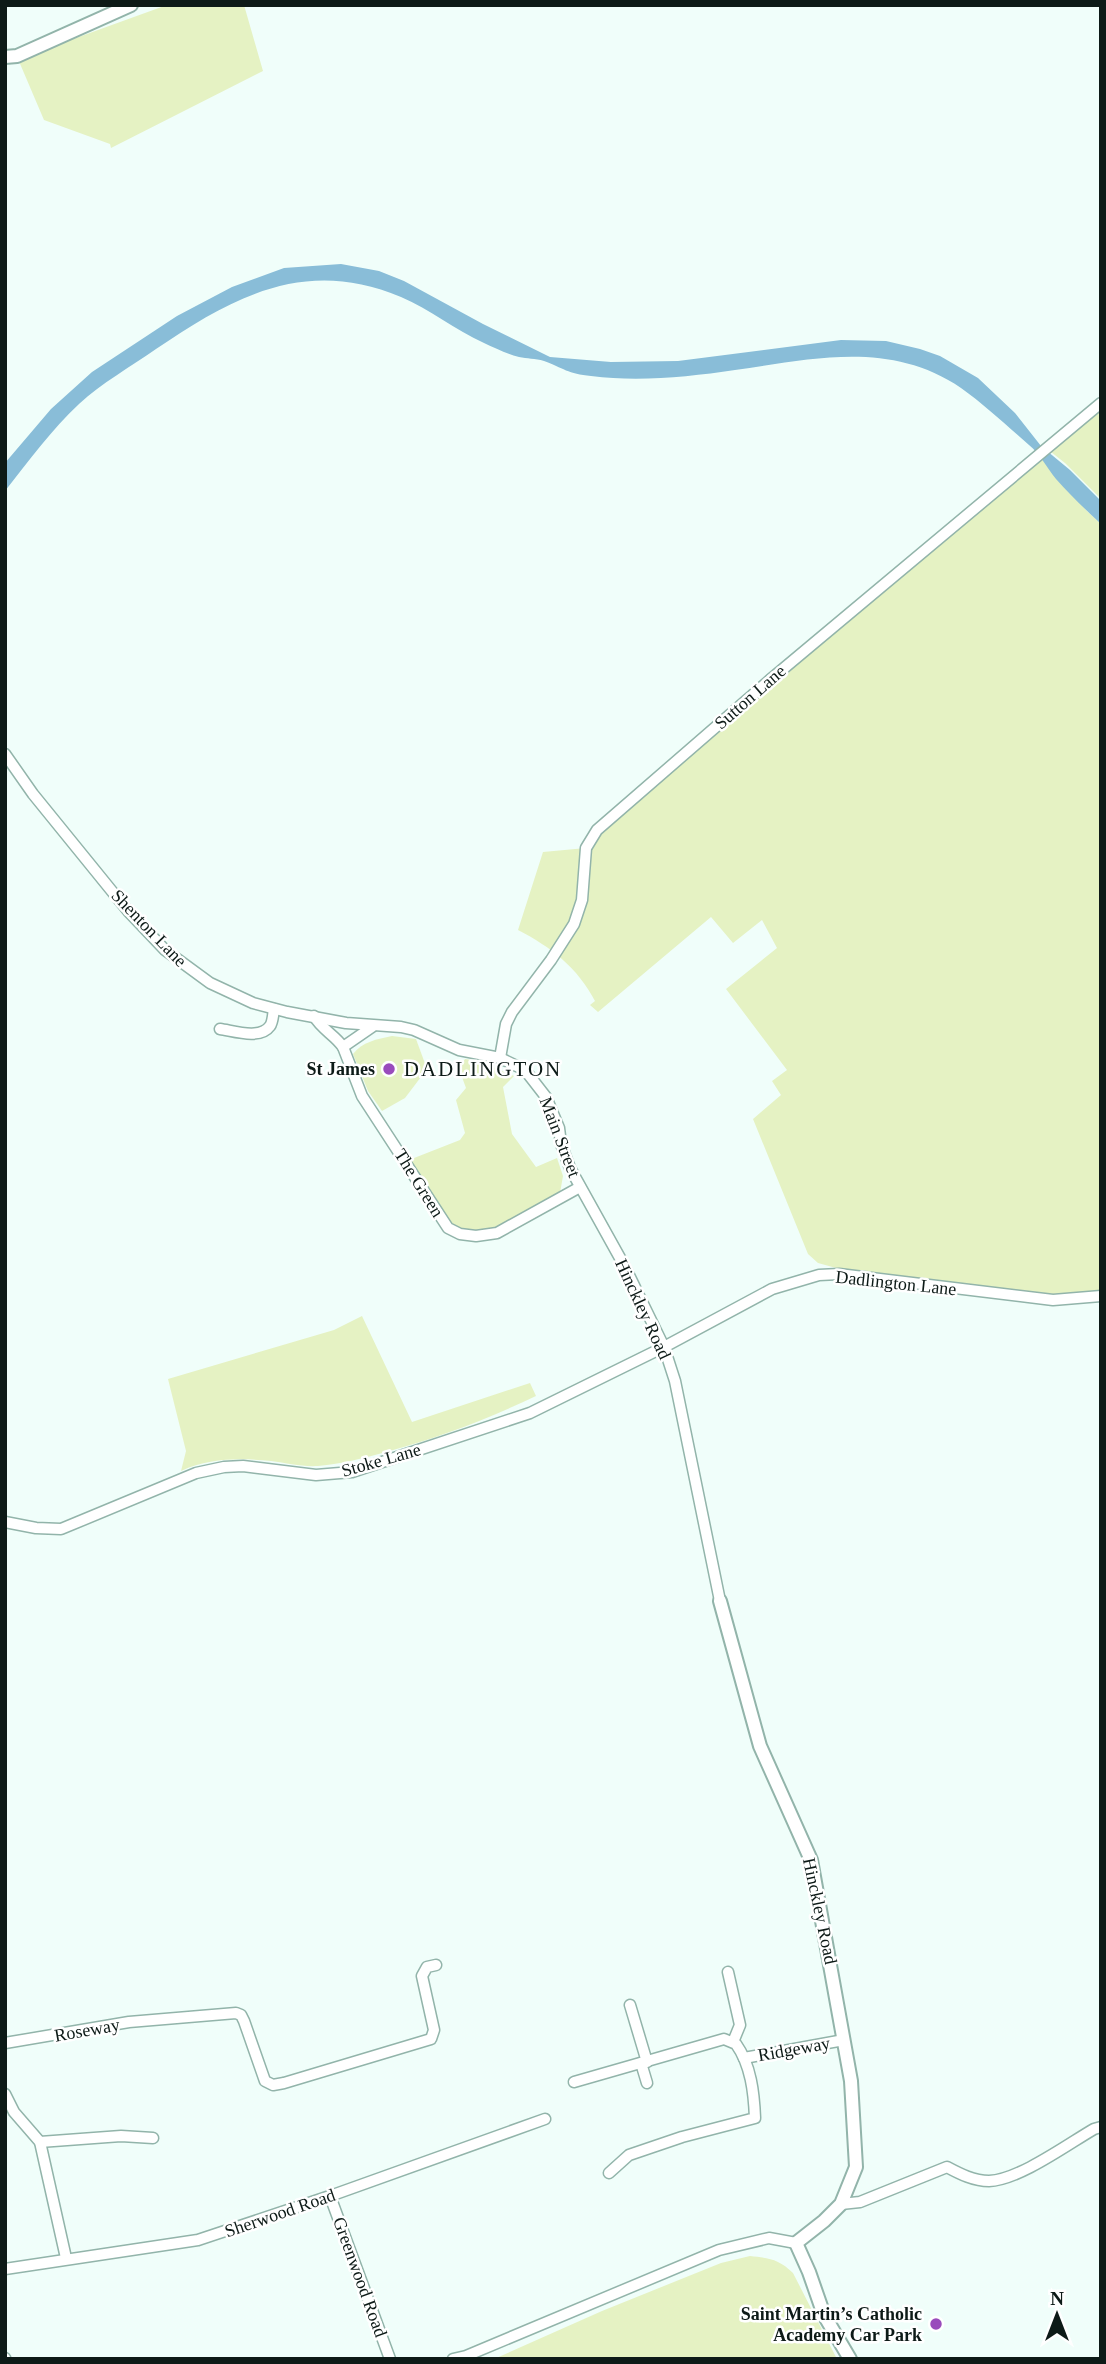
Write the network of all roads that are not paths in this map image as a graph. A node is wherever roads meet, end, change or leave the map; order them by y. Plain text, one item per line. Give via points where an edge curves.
1 (131, 5) edge
2 (5, 57) edge
3 (1101, 403) edge
4 (5, 754) edge
5 (274, 1009) junction
6 (314, 1016) junction
7 (346, 1023) joint
8 (372, 1026) junction
9 (220, 1029) dead end
10 (234, 1031) junction
11 (233, 1044) dead end
12 (343, 1047) junction
13 (500, 1058) junction
14 (580, 1187) junction
15 (1101, 1296) edge
16 (664, 1347) junction
17 (5, 1522) edge
18 (720, 1601) joint
19 (436, 1965) dead end
20 (728, 1972) dead end
21 (630, 2005) dead end
22 (844, 2040) junction
23 (733, 2042) junction
24 (5, 2043) edge
25 (744, 2058) junction
26 (644, 2062) junction
27 (574, 2081) dead end
28 (647, 2083) dead end
29 (5, 2094) edge
30 (545, 2119) dead end
31 (1101, 2127) edge
32 (153, 2138) dead end
33 (40, 2142) junction
34 (609, 2173) dead end
35 (330, 2196) junction
36 (841, 2204) junction
37 (796, 2243) junction
38 (66, 2258) junction
39 (5, 2269) edge
40 (390, 2359) edge
41 (453, 2359) edge
42 (850, 2359) edge

1 - 2 street
3 - 13 street, Sutton Lane via 597,830 586,848 582,900 574,924 512,1012
4 - 5 street, Shenton Lane via 117,898 165,950 231,995
5 - 6 street, Shenton Lane
5 - 10 street via 271,1025 263,1031
6 - 7 street, Shenton Lane
6 - 12 street, The Green
7 - 8 street, Main Street
8 - 12 street
8 - 13 street, Main Street via 414,1030 459,1050
9 - 10 street
10 - 11 street
12 - 14 street, The Green via 362,1096 448,1228 476,1236 497,1233
13 - 14 street, Main Street via 525,1070 546,1097
14 - 16 street, Hinckley Road
15 - 16 street, Dadlington Lane via 1054,1300 819,1275 772,1289
16 - 17 street, Stoke Lane via 530,1413 352,1472 316,1475 224,1467 196,1473 61,1529
16 - 18 street, Hinckley Road
18 - 22 street, Hinckley Road via 760,1746 811,1860
19 - 24 street, Roseway via 422,1976 434,2029 431,2039 273,2085 265,2081 241,2015 229,2013 129,2022
20 - 23 street via 740,2025
21 - 26 street
22 - 25 street, Ridgeway
22 - 36 street, Hinckley Road via 856,2167
23 - 25 street
23 - 26 street via 720,2040
25 - 34 street via 755,2118 629,2155
26 - 27 street
26 - 28 street
29 - 33 street
30 - 35 street, Sherwood Road
31 - 36 street via 1029,2167 990,2181 966,2177 947,2167 860,2202
32 - 33 street
33 - 38 street
35 - 38 street, Sherwood Road via 198,2240
35 - 40 street, Greenwood Road
36 - 37 street, Hinckley Road
37 - 41 street via 769,2238 719,2249
37 - 42 street via 824,2315
38 - 39 street, Sherwood Road

